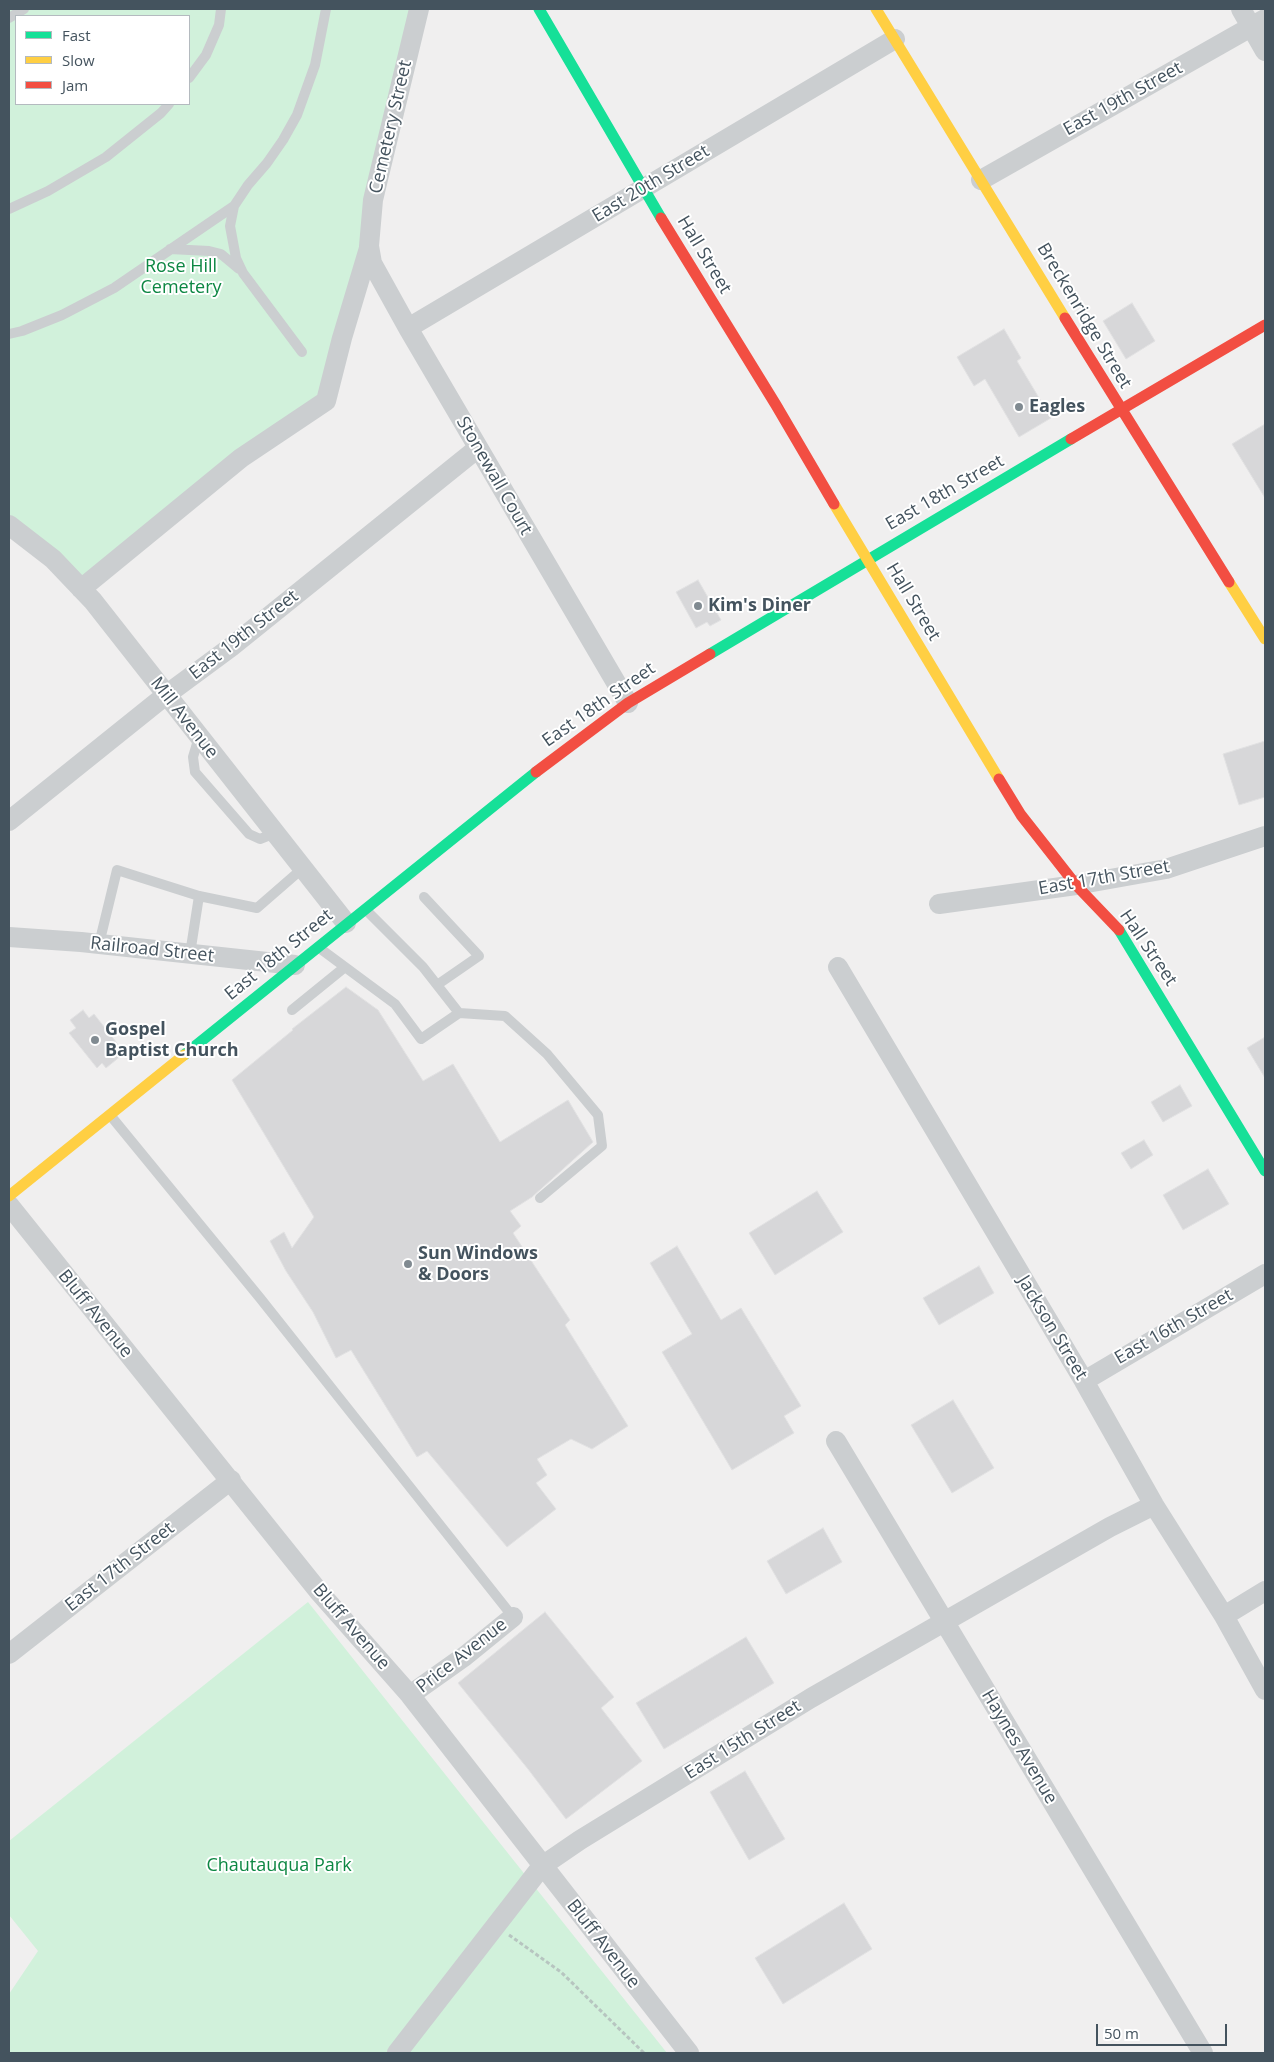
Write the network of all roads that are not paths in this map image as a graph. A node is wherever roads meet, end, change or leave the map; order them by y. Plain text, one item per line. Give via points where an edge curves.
1 (24, 9) edge
2 (221, 9) edge
3 (326, 9) edge
4 (419, 9) edge
5 (539, 9) edge
6 (876, 9) edge
7 (1241, 9) edge
8 (9, 18) edge
9 (1258, 23) edge
10 (895, 39) junction
11 (1265, 51) edge
12 (190, 77) edge
13 (168, 105) edge
14 (981, 180) junction
15 (644, 188) junction
16 (234, 206) junction
17 (9, 209) edge
18 (369, 246) junction
19 (170, 249) junction
20 (244, 273) junction
21 (1265, 325) edge
22 (408, 328) junction
23 (9, 334) edge
24 (302, 352) dead end
25 (1121, 410) junction
26 (478, 448) junction
27 (9, 525) edge
28 (866, 559) junction
29 (81, 589) junction
30 (1265, 639) edge
31 (166, 695) junction
32 (628, 703) junction
33 (9, 821) edge
34 (1265, 836) edge
35 (303, 868) junction
36 (1076, 885) junction
37 (199, 896) junction
38 (424, 897) dead end
39 (939, 904) dead end
40 (364, 908) junction
41 (346, 923) junction
42 (9, 936) edge
43 (99, 944) junction
44 (317, 947) junction
45 (190, 954) junction
46 (295, 965) junction
47 (345, 967) junction
48 (838, 967) dead end
49 (437, 984) junction
50 (292, 1010) dead end
51 (459, 1013) junction
52 (110, 1115) junction
53 (1265, 1171) edge
54 (9, 1196) edge
55 (540, 1198) dead end
56 (9, 1205) edge
57 (1265, 1274) edge
58 (1084, 1381) junction
59 (836, 1441) dead end
60 (231, 1480) junction
61 (1154, 1505) junction
62 (1265, 1591) edge
63 (1224, 1616) junction
64 (513, 1617) joint
65 (944, 1620) junction
66 (9, 1654) edge
67 (1265, 1690) edge
68 (410, 1695) junction
69 (542, 1866) junction
70 (397, 2053) edge
71 (689, 2053) edge
72 (1203, 2053) edge

1 - 8 lane
2 - 12 lane via 219,25 206,55
3 - 16 lane via 315,65 297,115 273,156
4 - 18 street, Cemetery Street via 373,200
5 - 15 street, Hall Street
6 - 10 street, Breckenridge Street
7 - 9 street
9 - 11 street
9 - 14 street, East 19th Street
10 - 14 street, Breckenridge Street
10 - 15 street, East 20th Street
13 - 17 lane via 106,157 48,191
14 - 25 street, Breckenridge Street
15 - 22 street, East 20th Street
15 - 28 street, Hall Street
16 - 19 lane
16 - 20 lane via 230,226 232,243
18 - 22 street, Stonewall Court via 372,263
18 - 29 street via 326,401 241,458
19 - 20 lane via 209,250 221,254
19 - 23 lane via 114,288 62,315
20 - 24 lane
21 - 25 street, East 18th Street
22 - 26 street, Stonewall Court
25 - 28 street, East 18th Street
25 - 30 street, Breckenridge Street
26 - 31 street, East 19th Street via 231,647
26 - 32 street, Stonewall Court
27 - 29 street, Mill Avenue via 53,559
28 - 32 street, East 18th Street
28 - 36 street, Hall Street via 1021,815
29 - 31 street, Mill Avenue
31 - 33 street, East 19th Street
31 - 35 street, Mill Avenue
32 - 40 street, East 18th Street
34 - 36 street, East 17th Street via 1166,869
35 - 37 lane via 257,908
35 - 41 street, Mill Avenue
36 - 39 street, East 17th Street
36 - 53 street, Hall Street via 1118,928
37 - 43 lane via 117,870
37 - 45 lane
38 - 49 lane via 479,956
40 - 41 street, East 18th Street
40 - 49 lane
41 - 44 street, East 18th Street
42 - 43 street, Railroad Street
43 - 45 street, Railroad Street
44 - 46 street, East 18th Street
44 - 47 lane
45 - 46 street, Railroad Street
46 - 52 street, East 18th Street
47 - 50 lane
47 - 51 lane via 395,1004 421,1039
48 - 58 street, Jackson Street
49 - 51 lane
51 - 55 lane via 505,1016 548,1054 598,1116 602,1146
52 - 54 street, East 18th Street
52 - 64 lane
56 - 60 street, Bluff Avenue
57 - 58 street, East 16th Street
58 - 61 street, Jackson Street
59 - 65 street, Haynes Avenue
60 - 66 street, East 17th Street
60 - 68 street, Bluff Avenue via 320,1593
61 - 63 street, Jackson Street
61 - 65 street, East 15th Street
62 - 63 street
63 - 67 street, Jackson Street
64 - 68 street, Price Avenue
65 - 69 street, East 15th Street via 810,1698
65 - 72 street, Haynes Avenue
68 - 69 street, Bluff Avenue
69 - 70 street, East 15th Street
69 - 71 street, Bluff Avenue

